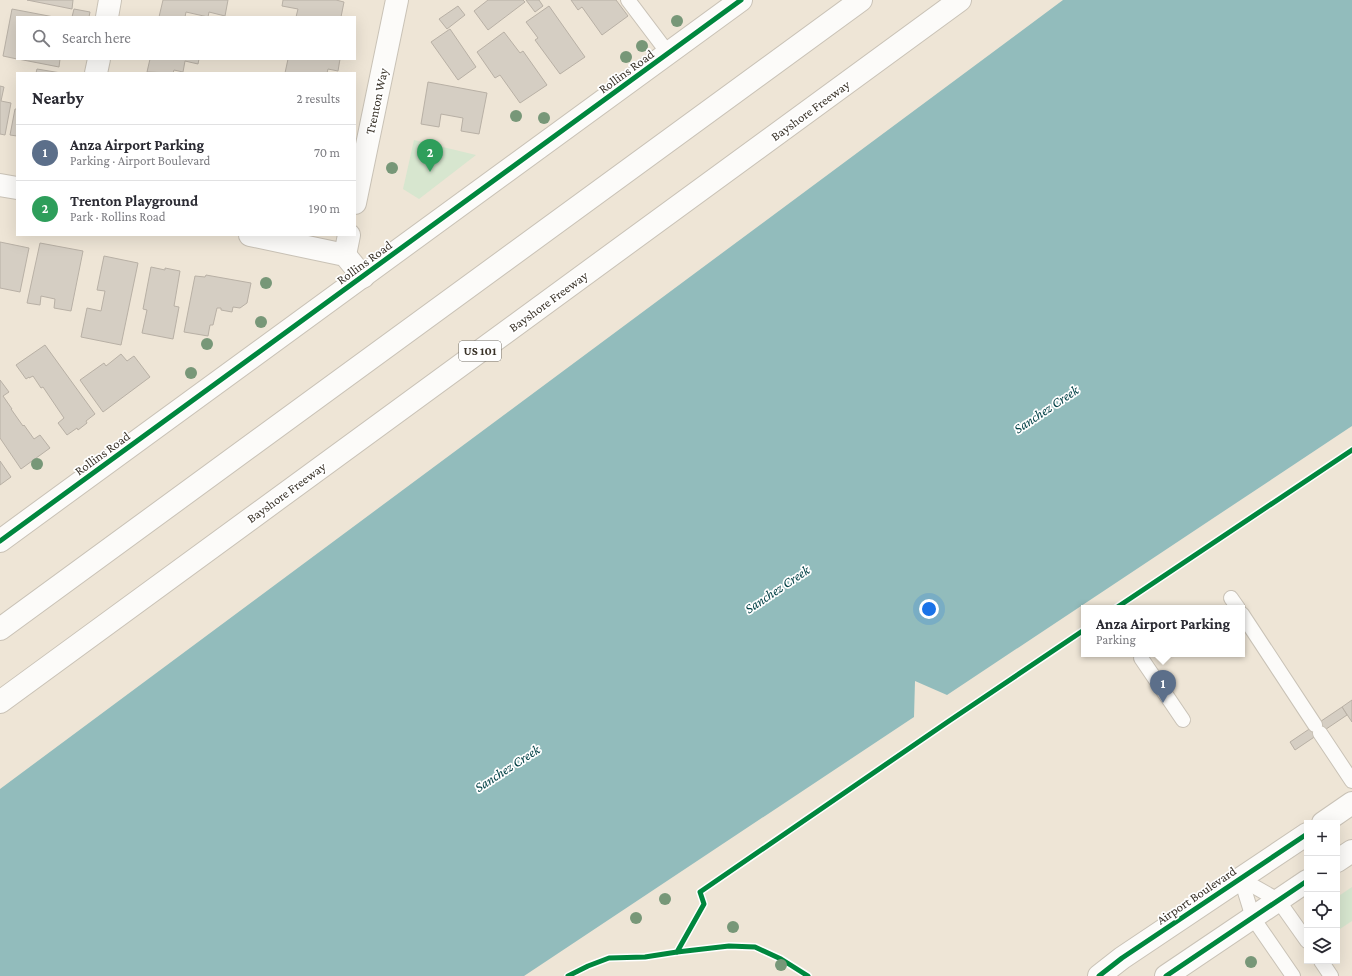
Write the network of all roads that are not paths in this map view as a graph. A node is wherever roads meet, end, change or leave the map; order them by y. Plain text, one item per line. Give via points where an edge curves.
1 (110, 0) edge
2 (397, 0) edge
3 (628, 0) edge
4 (741, 0) edge
5 (861, 0) edge
6 (960, 0) edge
7 (107, 16) edge
8 (668, 53) junction
9 (99, 60) edge
10 (96, 72) edge
11 (0, 185) edge
12 (16, 188) edge
13 (356, 198) edge
14 (260, 236) edge
15 (347, 245) edge
16 (363, 277) junction
17 (0, 541) edge
18 (1245, 619) edge
19 (0, 629) edge
20 (1141, 658) dead end
21 (0, 702) edge
22 (1183, 720) dead end
23 (1347, 762) edge
24 (1352, 781) edge
25 (1352, 803) edge
26 (1327, 820) edge
27 (1304, 836) edge
28 (1352, 851) edge
29 (1340, 859) edge
30 (1241, 879) junction
31 (1304, 883) edge
32 (1278, 900) junction
33 (1254, 918) junction
34 (1304, 937) edge
35 (1323, 964) edge
36 (1099, 976) edge
37 (1166, 976) edge
38 (1293, 976) edge
39 (1331, 976) edge

1 - 7 main road
2 - 13 main road, Trenton Way
3 - 8 lane
4 - 8 main road, Rollins Road
5 - 19 main road
6 - 21 main road, Bayshore Freeway / US 101
8 - 16 main road, Rollins Road
9 - 10 main road
11 - 12 main road
14 - 15 main road
15 - 16 main road
16 - 17 main road, Rollins Road
18 - 23 lane via 1318,729
20 - 22 lane
23 - 24 lane
25 - 26 main road
27 - 30 main road, Airport Boulevard
28 - 29 main road
30 - 32 lane
30 - 33 lane
30 - 36 main road, Airport Boulevard
31 - 32 main road
32 - 33 main road
32 - 34 lane
33 - 37 main road
33 - 38 lane
35 - 39 lane

